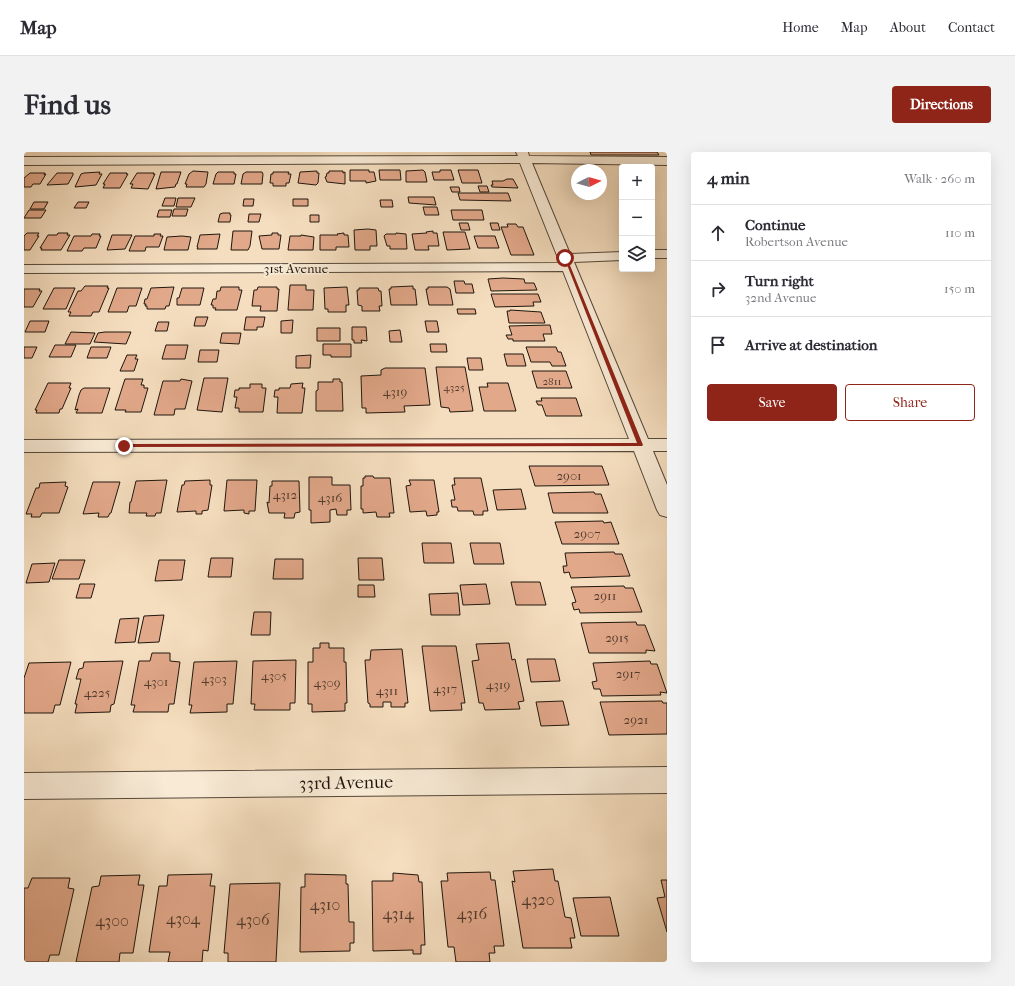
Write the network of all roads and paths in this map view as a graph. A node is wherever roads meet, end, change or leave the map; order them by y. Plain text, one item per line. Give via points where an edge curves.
1 (523, 156) edge
2 (24, 161) edge
3 (667, 161) edge
4 (655, 254) edge
5 (667, 254) edge
6 (619, 256) edge
7 (567, 262) junction
8 (24, 269) edge
9 (640, 445) junction
10 (667, 445) edge
11 (24, 446) edge
12 (667, 510) edge
13 (667, 780) edge
14 (24, 786) edge

1 - 2 street
1 - 3 street
1 - 7 street
4 - 5 street
6 - 7 street, 31st Avenue
7 - 8 street, 31st Avenue
7 - 9 street
9 - 10 street
9 - 11 street
9 - 12 street
13 - 14 street, 33rd Avenue

